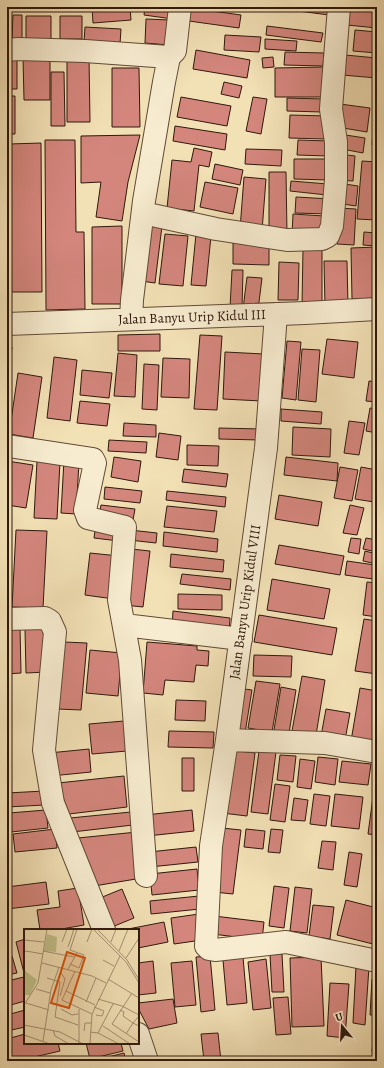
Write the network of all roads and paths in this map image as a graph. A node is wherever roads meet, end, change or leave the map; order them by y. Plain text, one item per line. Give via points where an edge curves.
1 (180, 7) edge
2 (339, 7) edge
3 (7, 50) edge
4 (169, 58) junction
5 (143, 213) junction
6 (377, 309) edge
7 (276, 314) junction
8 (131, 319) junction
9 (7, 324) edge
10 (8, 446) dead end
11 (7, 619) edge
12 (124, 625) junction
13 (241, 639) junction
14 (227, 740) junction
15 (377, 752) edge
16 (146, 876) dead end
17 (104, 929) edge
18 (377, 961) edge
19 (139, 1037) edge
20 (147, 1061) edge

1 - 4 street via 175,51
2 - 5 street via 331,109 336,142 336,180 332,226 328,236 322,239 287,240 216,229
3 - 4 street via 85,51
4 - 5 street
5 - 8 street
6 - 7 street, Jalan Banyu Urip Kidul III
7 - 8 street, Jalan Banyu Urip Kidul III
7 - 13 street, Jalan Banyu Urip Kidul VIII via 266,448
8 - 9 street, Jalan Banyu Urip Kidul III
10 - 12 street via 93,459 95,463 86,515 88,518 125,527 119,600
11 - 17 street via 45,618 50,621 55,632 44,750 53,803
12 - 13 street
12 - 16 street via 130,660
13 - 14 street, Jalan Banyu Urip Kidul VIII
14 - 15 street via 325,743
14 - 18 street, Jalan Banyu Urip Kidul VIII via 211,846 206,946 215,950 286,942
19 - 20 street

